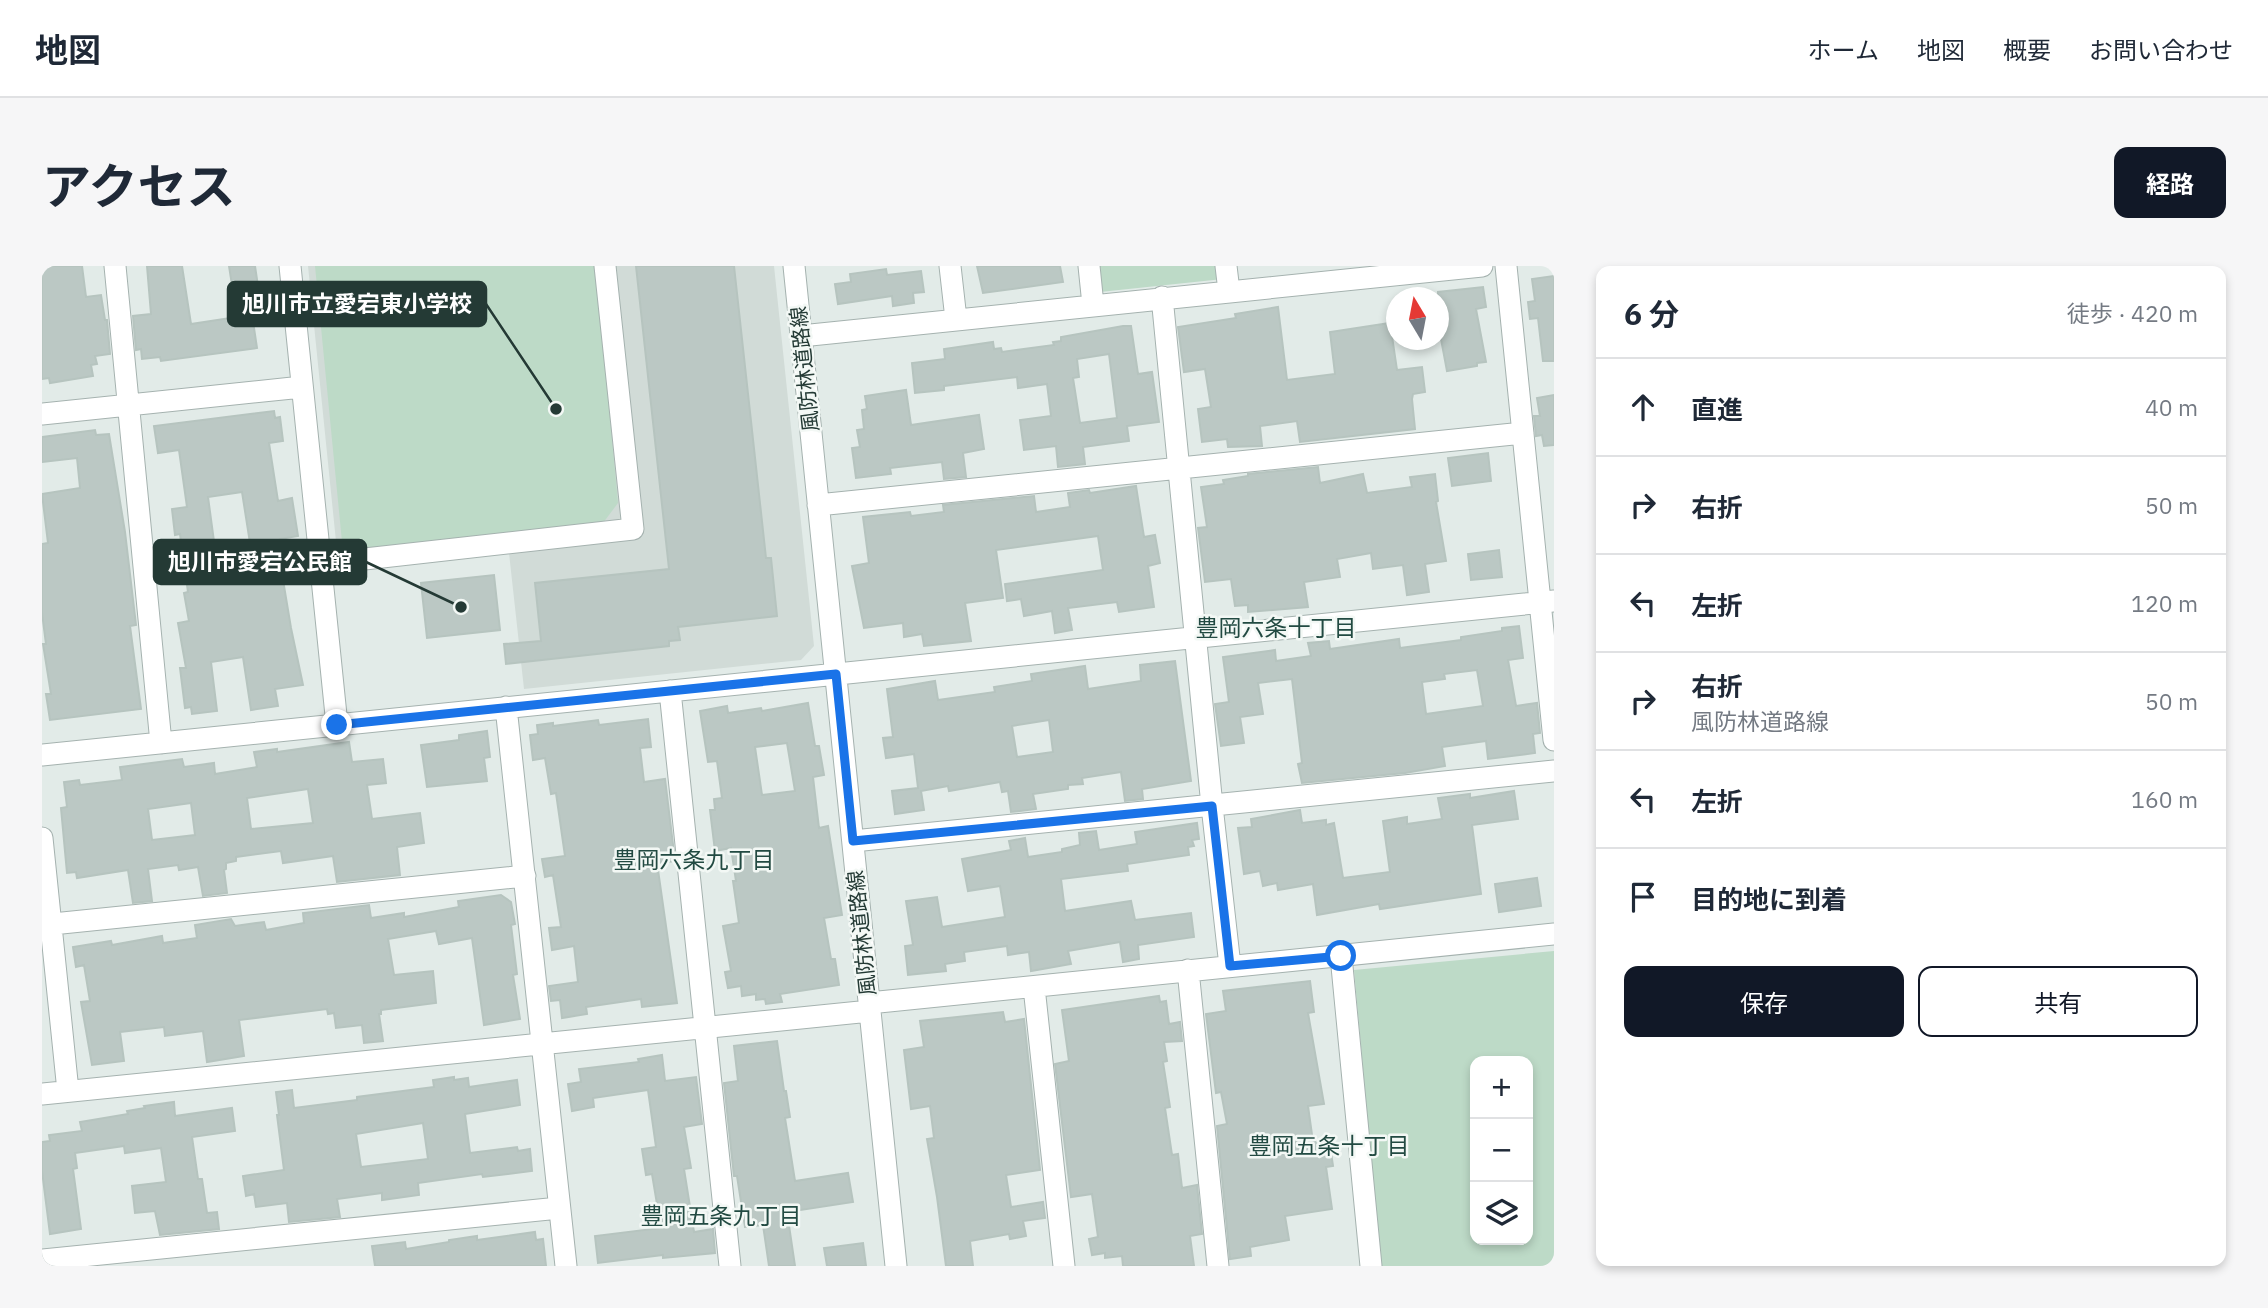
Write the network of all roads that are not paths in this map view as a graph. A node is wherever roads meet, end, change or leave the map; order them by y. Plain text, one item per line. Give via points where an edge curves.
1 (115, 266) edge
2 (290, 266) edge
3 (605, 266) edge
4 (794, 266) edge
5 (950, 266) edge
6 (1089, 266) edge
7 (1227, 266) edge
8 (1482, 266) edge
9 (1506, 266) edge
10 (1367, 272) edge
11 (1229, 291) junction
12 (1162, 297) junction
13 (1093, 305) junction
14 (956, 319) junction
15 (801, 336) junction
16 (302, 387) junction
17 (129, 405) junction
18 (42, 414) edge
19 (1523, 433) junction
20 (1178, 467) junction
21 (818, 505) junction
22 (320, 564) junction
23 (1547, 602) edge
24 (1195, 638) junction
25 (836, 674) junction
26 (670, 691) junction
27 (506, 708) junction
28 (337, 725) junction
29 (1554, 740) edge
30 (161, 743) junction
31 (42, 755) edge
32 (1554, 771) edge
33 (1212, 806) junction
34 (42, 838) edge
35 (853, 841) junction
36 (524, 876) junction
37 (46, 924) edge
38 (1554, 934) edge
39 (1341, 956) junction
40 (1230, 966) junction
41 (1188, 970) junction
42 (1034, 987) junction
43 (870, 1007) junction
44 (705, 1027) junction
45 (543, 1043) junction
46 (68, 1091) junction
47 (42, 1094) edge
48 (559, 1208) junction
49 (42, 1260) edge
50 (566, 1266) edge
51 (730, 1266) edge
52 (896, 1266) edge
53 (1064, 1266) edge
54 (1218, 1266) edge
55 (1371, 1266) edge

1 - 17 street
2 - 16 street
3 - 22 street via 633,529
4 - 15 street, 風防林道路線
5 - 14 street
6 - 13 street
7 - 11 street
8 - 10 street
9 - 19 street
10 - 11 street
11 - 12 street
12 - 13 street
12 - 20 street
13 - 14 street
14 - 15 street
15 - 21 street, 風防林道路線
16 - 17 street
16 - 22 street
17 - 18 street
17 - 30 street
19 - 20 street
19 - 23 street
20 - 21 street
20 - 24 street
21 - 25 street, 風防林道路線
22 - 28 street
23 - 24 street
23 - 29 street
24 - 25 street
24 - 33 street
25 - 26 street
25 - 35 street, 風防林道路線
26 - 27 street
26 - 44 street
27 - 28 street
27 - 36 street
28 - 30 street
30 - 31 street
32 - 33 street
33 - 35 street
33 - 40 street
34 - 37 street
35 - 43 street, 風防林道路線
36 - 37 street
36 - 45 street
37 - 46 street
38 - 39 street
39 - 40 street
39 - 55 street
40 - 41 street
41 - 42 street
41 - 54 street
42 - 43 street
42 - 53 street
43 - 44 street
43 - 52 street, 風防林道路線
44 - 45 street
44 - 51 street
45 - 46 street
45 - 48 street
46 - 47 street
48 - 49 street
48 - 50 street

